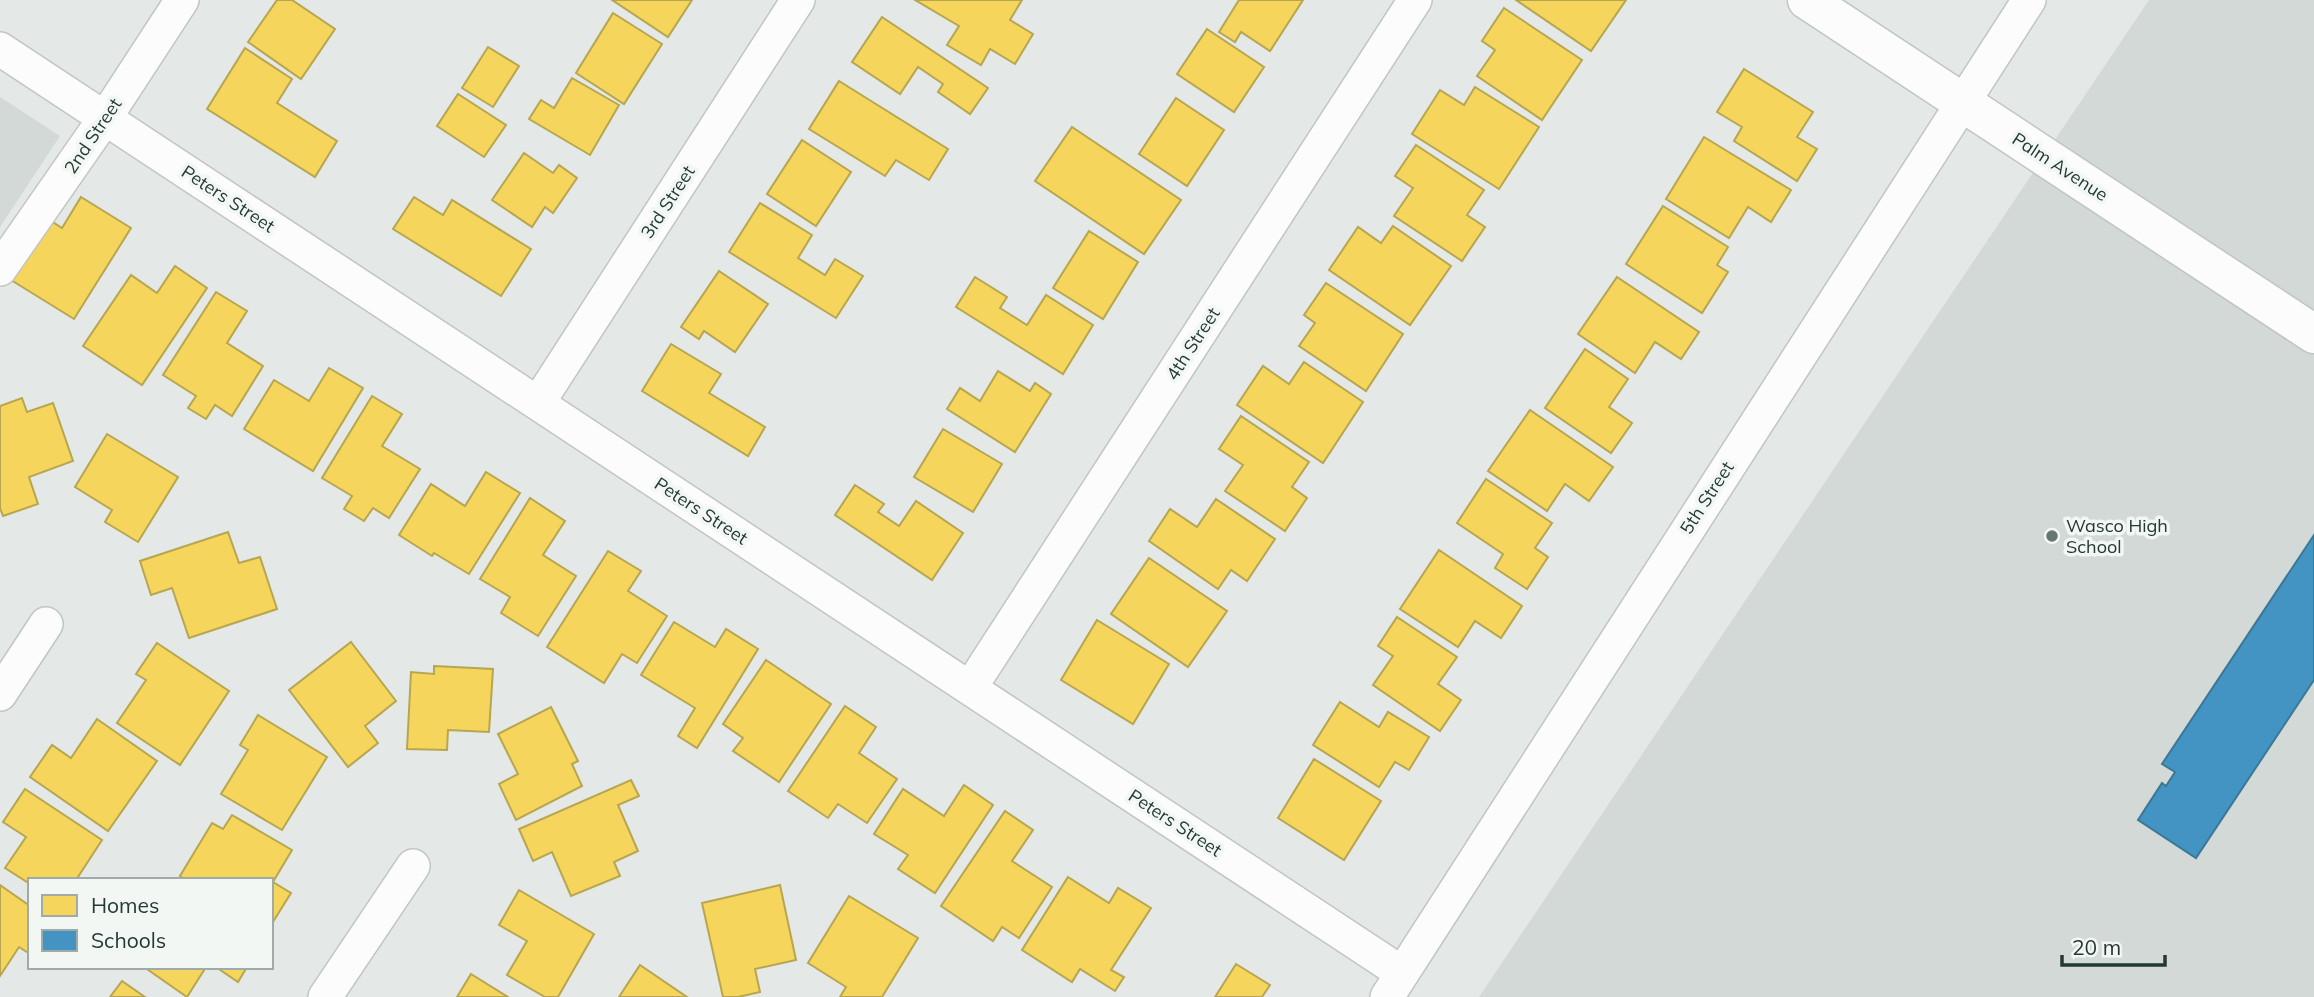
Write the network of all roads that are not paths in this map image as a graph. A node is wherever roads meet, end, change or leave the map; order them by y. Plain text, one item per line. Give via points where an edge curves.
1 (182, 0) edge
2 (798, 0) edge
3 (1415, 0) edge
4 (1807, 0) edge
5 (2029, 0) edge
6 (0, 49) edge
7 (1962, 102) junction
8 (105, 118) junction
9 (0, 269) edge
10 (2314, 334) edge
11 (538, 403) junction
12 (46, 624) dead end
13 (971, 688) junction
14 (0, 694) edge
15 (413, 866) dead end
16 (1394, 985) edge
17 (325, 997) edge

1 - 8 street, 2nd Street
2 - 11 street, 3rd Street
3 - 13 street, 4th Street
4 - 7 main road, Palm Avenue
5 - 7 street, 5th Street
6 - 8 street, Peters Street
7 - 10 main road, Palm Avenue
7 - 16 street, 5th Street
8 - 9 street, 2nd Street
8 - 11 street, Peters Street
11 - 13 street, Peters Street
12 - 14 street
13 - 16 street, Peters Street
15 - 17 street

